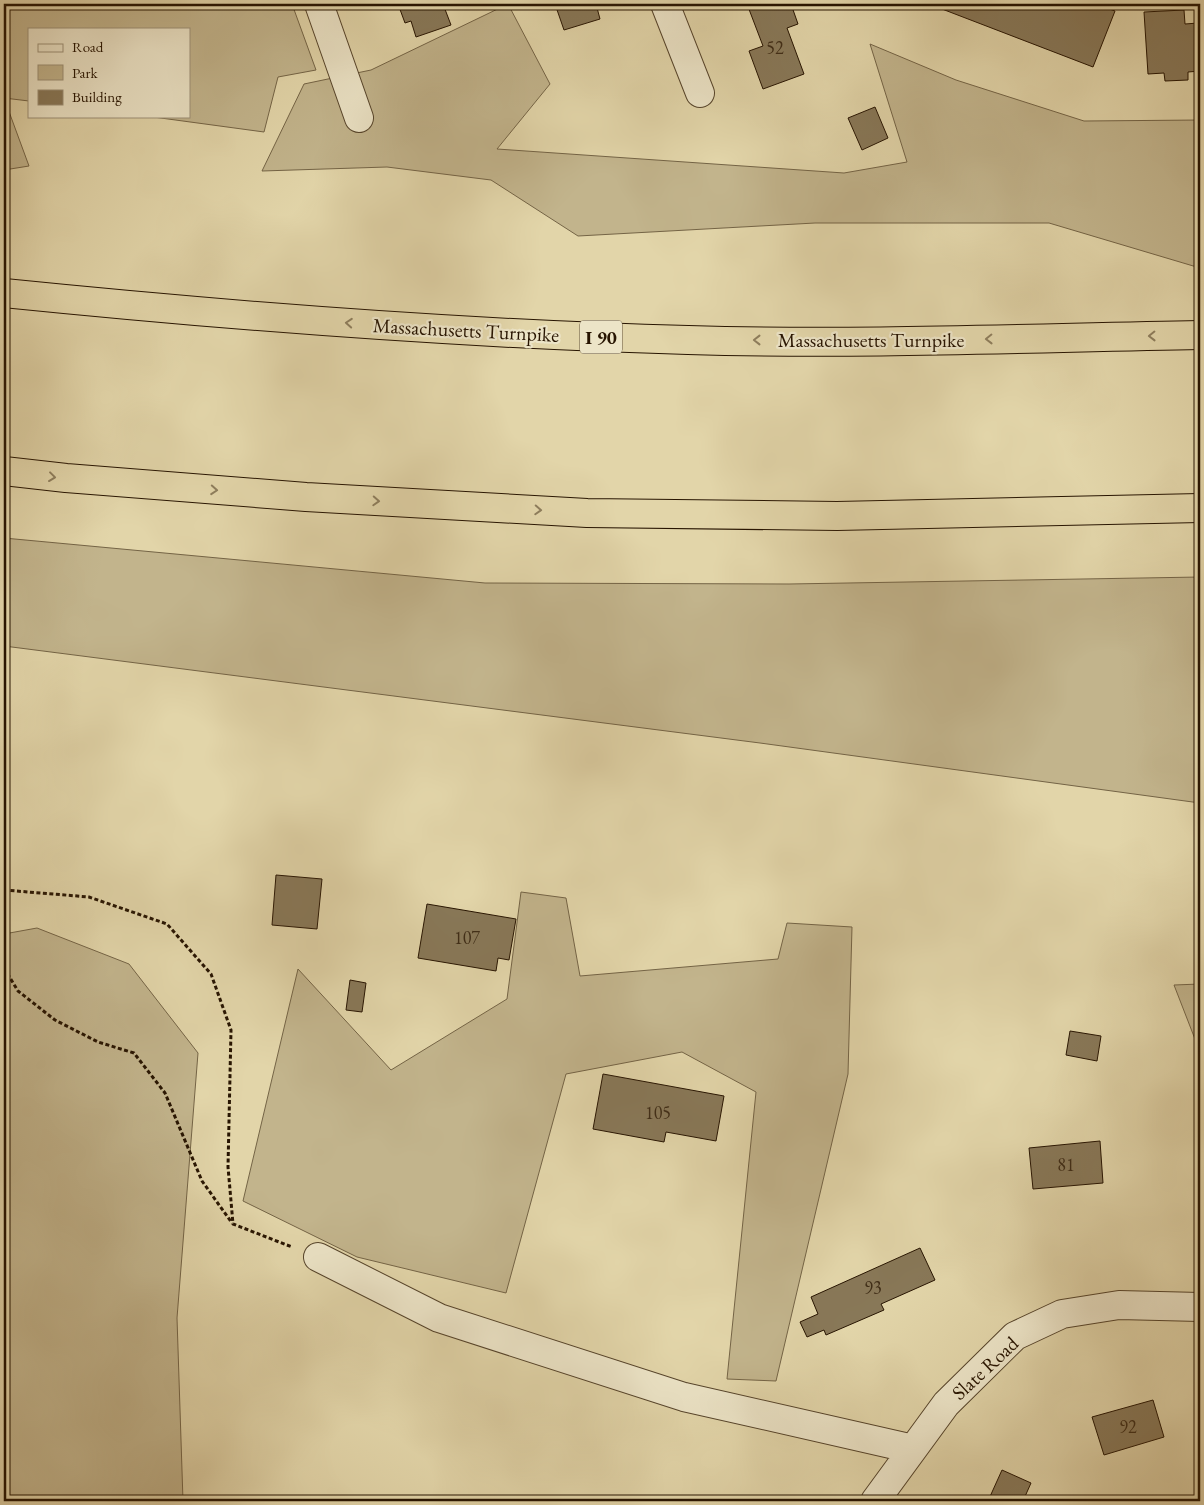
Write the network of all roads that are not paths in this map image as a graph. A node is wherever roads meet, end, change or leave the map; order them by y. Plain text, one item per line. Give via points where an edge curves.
1 (319, 4) edge
2 (665, 4) edge
3 (700, 93) dead end
4 (359, 118) dead end
5 (4, 293) edge
6 (1200, 335) edge
7 (4, 471) edge
8 (1200, 508) edge
9 (318, 1257) road end
10 (1200, 1307) edge
11 (913, 1449) junction
12 (875, 1501) edge

1 - 4 street
2 - 3 street
6 -> 5 highway, Massachusetts Turnpike / I 90 via 690,340 469,331 224,315
7 -> 8 highway via 306,497 587,513 837,516
9 - 11 street via 439,1318 674,1394
10 - 11 street, Slate Road via 1119,1305 1062,1314 1038,1325 1016,1336 946,1404
11 - 12 street, Slate Road

